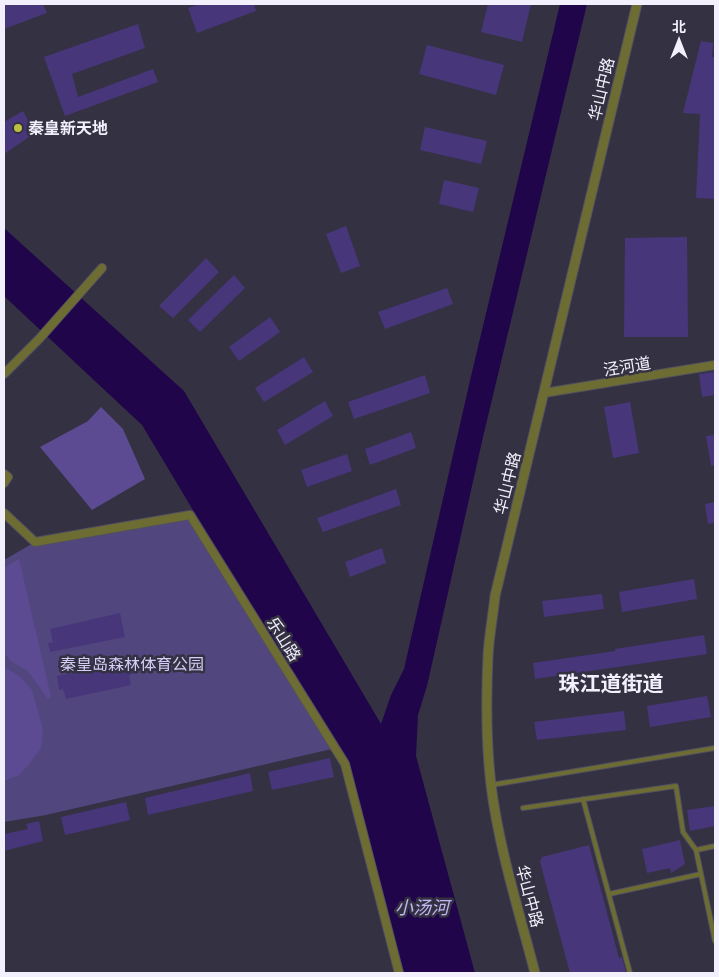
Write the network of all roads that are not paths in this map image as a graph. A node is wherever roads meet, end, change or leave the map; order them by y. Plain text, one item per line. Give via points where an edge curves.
1 (637, 4) edge
2 (102, 268) dead end
3 (715, 365) edge
4 (4, 374) edge
5 (544, 393) junction
6 (4, 474) edge
7 (4, 483) edge
8 (4, 513) edge
9 (715, 748) edge
10 (492, 785) junction
11 (584, 799) junction
12 (523, 808) dead end
13 (715, 846) edge
14 (696, 850) junction
15 (701, 874) junction
16 (609, 894) junction
17 (715, 941) edge
18 (399, 973) edge
19 (535, 973) edge
20 (630, 973) edge

1 - 5 street, 华山中路
2 - 4 street
3 - 5 street, 泾河道
5 - 10 street, 华山中路 via 495,596 488,664 487,721
6 - 7 street via 8,477
8 - 18 street, 乐山路 via 35,542 190,514 345,764
9 - 10 lane
10 - 19 street, 华山中路 via 501,843
11 - 12 lane
11 - 14 lane via 676,786 683,832
11 - 16 lane
13 - 14 lane
14 - 15 lane
15 - 16 lane
15 - 17 lane
16 - 20 lane

